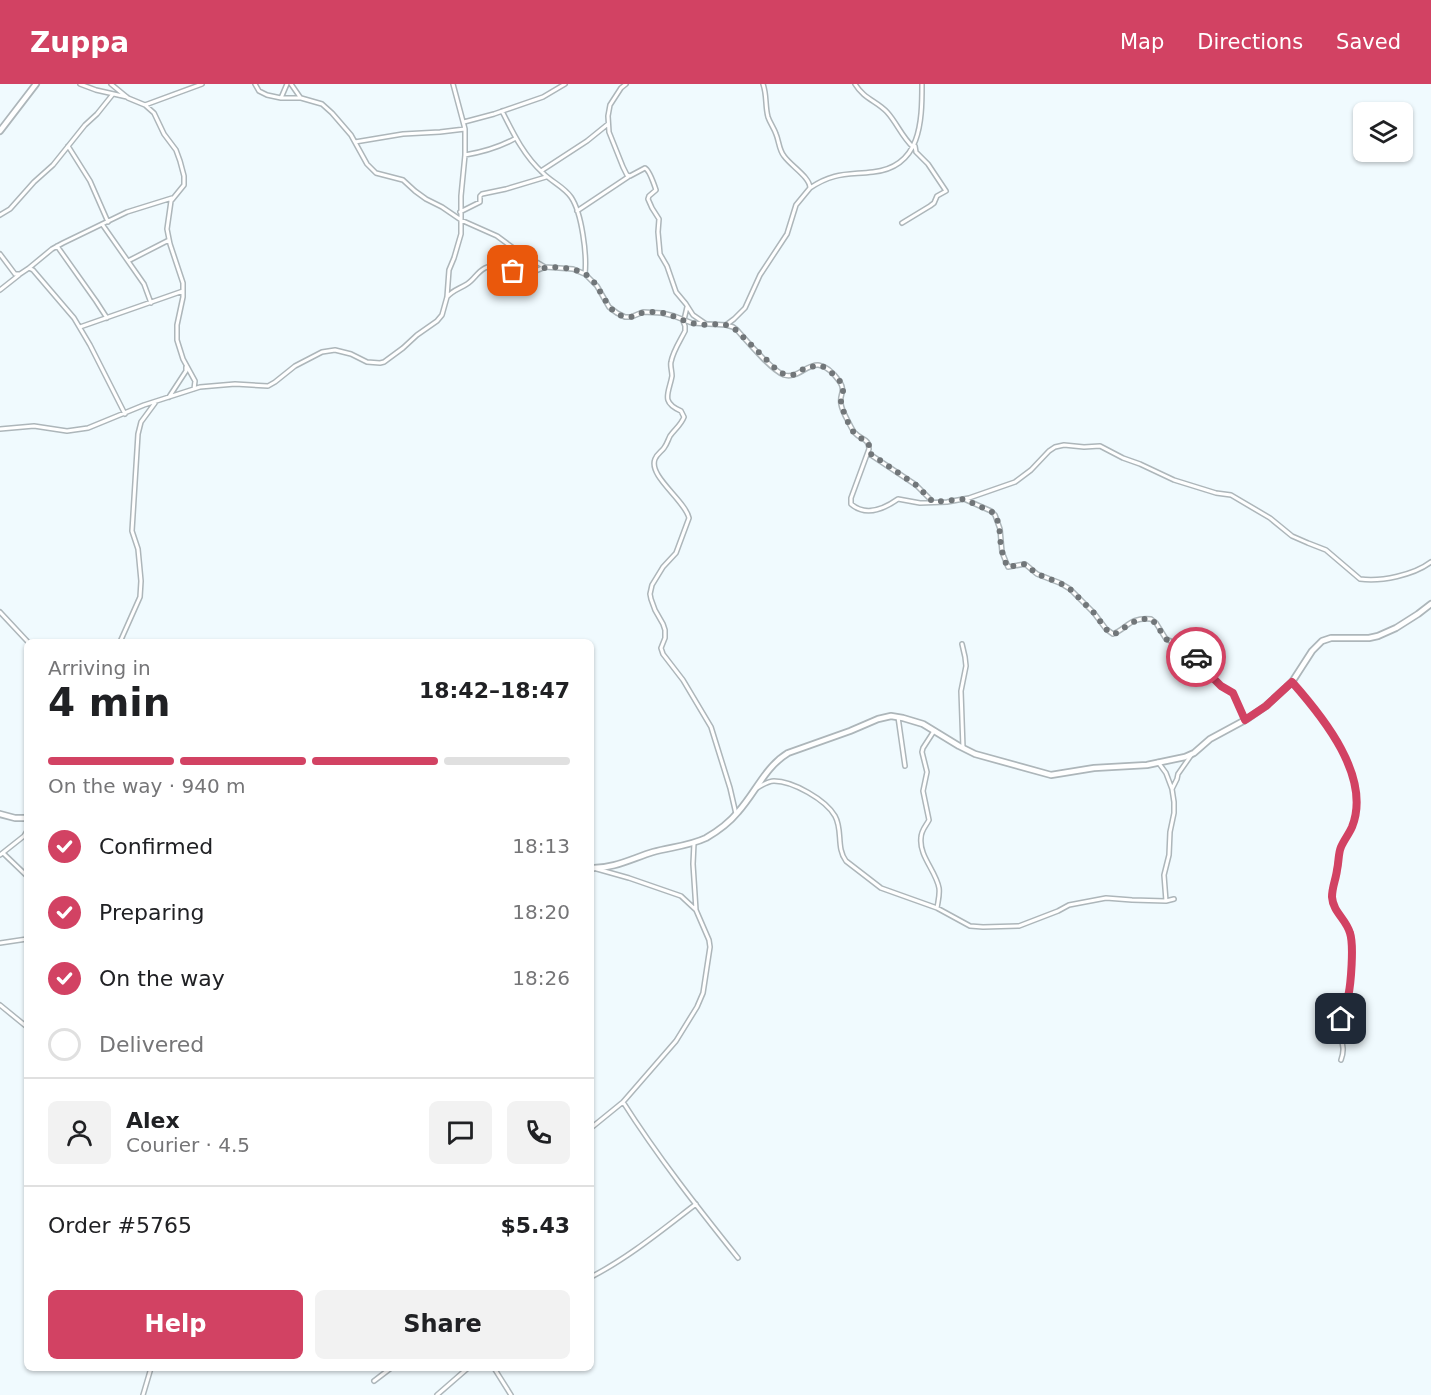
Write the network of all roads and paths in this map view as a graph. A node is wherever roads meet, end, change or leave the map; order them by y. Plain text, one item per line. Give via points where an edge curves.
1 (36, 84) edge
2 (80, 84) edge
3 (111, 84) edge
4 (119, 84) edge
5 (202, 84) edge
6 (255, 84) edge
7 (289, 84) edge
8 (453, 84) edge
9 (565, 84) edge
10 (627, 84) edge
11 (763, 84) edge
12 (855, 84) edge
13 (922, 84) edge
14 (116, 88) junction
15 (113, 94) junction
16 (128, 98) junction
17 (281, 98) junction
18 (301, 98) junction
19 (154, 102) junction
20 (145, 105) junction
21 (502, 111) junction
22 (154, 113) junction
23 (464, 122) junction
24 (608, 124) junction
25 (465, 129) junction
26 (0, 131) edge
27 (516, 138) junction
28 (355, 142) junction
29 (68, 146) junction
30 (914, 146) junction
31 (465, 155) junction
32 (541, 172) junction
33 (628, 176) junction
34 (547, 177) junction
35 (810, 188) junction
36 (173, 198) junction
37 (577, 211) junction
38 (460, 212) junction
39 (105, 214) junction
40 (0, 215) edge
41 (114, 219) junction
42 (461, 219) junction
43 (108, 222) junction
44 (902, 223) dead end
45 (102, 224) junction
46 (169, 240) junction
47 (57, 246) junction
48 (0, 254) edge
49 (128, 261) junction
50 (545, 267) junction
51 (29, 268) junction
52 (20, 274) junction
53 (585, 274) junction
54 (0, 290) edge
55 (183, 291) junction
56 (447, 297) junction
57 (151, 303) junction
58 (688, 306) junction
59 (107, 318) junction
60 (735, 319) junction
61 (683, 320) junction
62 (706, 324) junction
63 (726, 325) junction
64 (80, 327) junction
65 (733, 327) junction
66 (186, 365) junction
67 (196, 384) junction
68 (200, 387) junction
69 (194, 389) junction
70 (169, 397) junction
71 (156, 401) junction
72 (125, 414) junction
73 (0, 429) edge
74 (868, 452) junction
75 (964, 499) junction
76 (933, 502) junction
77 (1431, 562) edge
78 (1431, 604) edge
79 (0, 612) edge
80 (25, 639) edge
81 (121, 639) edge
82 (962, 644) dead end
83 (1292, 682) junction
84 (898, 717) junction
85 (1245, 720) junction
86 (934, 731) junction
87 (963, 748) junction
88 (1192, 754) junction
89 (1158, 762) junction
90 (905, 766) dead end
91 (755, 789) junction
92 (1173, 789) junction
93 (0, 814) edge
94 (736, 814) junction
95 (24, 818) edge
96 (24, 836) edge
97 (694, 843) junction
98 (2, 854) edge
99 (594, 868) edge
100 (594, 868) edge
101 (24, 873) edge
102 (1174, 899) dead end
103 (1166, 901) junction
104 (936, 908) junction
105 (696, 910) junction
106 (24, 939) edge
107 (0, 943) edge
108 (0, 1005) edge
109 (24, 1025) edge
110 (1341, 1060) dead end
111 (623, 1102) junction
112 (594, 1126) edge
113 (696, 1204) junction
114 (738, 1258) dead end
115 (594, 1275) edge
116 (150, 1371) edge
117 (388, 1371) edge
118 (465, 1371) edge
119 (496, 1371) edge
120 (374, 1381) dead end
121 (143, 1395) edge
122 (437, 1395) edge
123 (510, 1395) edge

1 - 26 street
2 - 15 street
3 - 14 street
4 - 14 street
5 - 19 street
6 - 17 street via 263,94
7 - 17 street
7 - 18 street
8 - 23 street
9 - 21 street via 543,97
10 - 24 street via 610,105
11 - 35 street via 768,118 781,152 809,180
12 - 30 street via 863,95 886,111
13 - 30 street via 922,108
14 - 16 street
15 - 16 street
15 - 29 street
16 - 20 street
17 - 18 street
18 - 28 street via 326,106
19 - 20 street
19 - 22 street
20 - 22 street
21 - 23 street
21 - 27 street
22 - 36 street via 183,170 184,185
23 - 25 street
24 - 32 street
24 - 33 street
25 - 28 street
25 - 31 street
27 - 31 street via 499,147
27 - 32 street
28 - 42 street via 376,173 403,180 418,194
29 - 39 street
29 - 40 street via 20,199
30 - 35 street via 892,167 835,176
30 - 44 street via 946,191 932,205
31 - 38 street
32 - 34 street
33 - 37 street
33 - 58 street via 645,168 649,171 656,190 648,199 659,219 660,254 674,288
34 - 37 street via 567,192
34 - 38 street via 482,194 480,202
35 - 60 street via 796,205 785,238
36 - 41 street
36 - 46 street via 167,229
37 - 53 street via 586,255
38 - 42 street
39 - 41 street
39 - 43 street
41 - 43 street
42 - 50 street via 497,236
42 - 56 street
43 - 45 street
45 - 47 street
45 - 49 street
46 - 49 street
46 - 55 street
47 - 51 street
47 - 59 street
48 - 52 street via 15,274
49 - 57 street
50 - 53 street
50 - 56 street via 520,274 492,266
51 - 52 street
51 - 64 street
52 - 54 street
53 - 61 street via 609,307 621,315 656,312
55 - 57 street
55 - 66 street via 176,333
56 - 68 street via 437,321 384,362 367,362 328,350 316,353 268,386
57 - 59 street
58 - 61 street
58 - 62 street via 694,317
59 - 64 street
60 - 63 street
60 - 65 street
61 - 62 street
61 - 94 street via 685,331 671,361 667,397 684,417 654,464 689,518 676,553 655,579 650,594 665,630 663,654 711,727
62 - 63 street
63 - 65 street
64 - 72 street
65 - 74 street via 780,373 793,375 814,365 834,375 843,389 842,408 854,433 869,444
66 - 67 street
66 - 70 street
67 - 68 street
67 - 69 street
68 - 69 street
69 - 70 street
70 - 71 street
71 - 72 street
71 - 81 street via 141,422 138,434 132,527 141,581 137,604
72 - 73 street via 82,429
74 - 76 street via 916,485
74 - 76 street via 851,498 853,506 868,510 886,508 898,499
75 - 76 street
75 - 77 street via 1015,482 1055,447 1100,446 1174,480 1231,495 1292,536 1326,550 1360,579 1390,579
75 - 85 street via 995,515 1007,567 1025,564 1037,574 1066,586 1113,634 1137,620 1151,619 1166,639 1190,650 1221,686 1233,693
78 - 83 street via 1378,636 1322,641
79 - 80 street
82 - 87 street via 966,666 961,691
83 - 85 street
83 - 110 street via 1339,745 1357,795 1356,816 1339,850 1332,896 1352,942 1348,995 1339,1026 1344,1048
84 - 86 street
84 - 90 street
84 - 91 street via 878,719 788,753 770,766
85 - 88 street
86 - 87 street
86 - 104 street via 922,752 929,820 921,838 939,888
87 - 89 street via 1051,775
88 - 89 street
88 - 92 street
89 - 92 street
91 - 94 street
91 - 104 street via 770,781 780,781 824,803 836,817 840,850 846,861 881,888
92 - 103 street via 1174,813 1164,875
93 - 95 street
94 - 97 street via 718,831
96 - 98 street
97 - 99 street
97 - 105 street
98 - 101 street
100 - 105 street via 677,894
102 - 103 street
103 - 104 street via 1106,898 1069,905 1019,926 992,927 970,926
105 - 111 street via 710,947 703,993 676,1041
106 - 107 street
108 - 109 street
111 - 112 street
111 - 113 street
113 - 114 street
113 - 115 street
116 - 121 street
117 - 120 street
118 - 122 street
119 - 123 street

